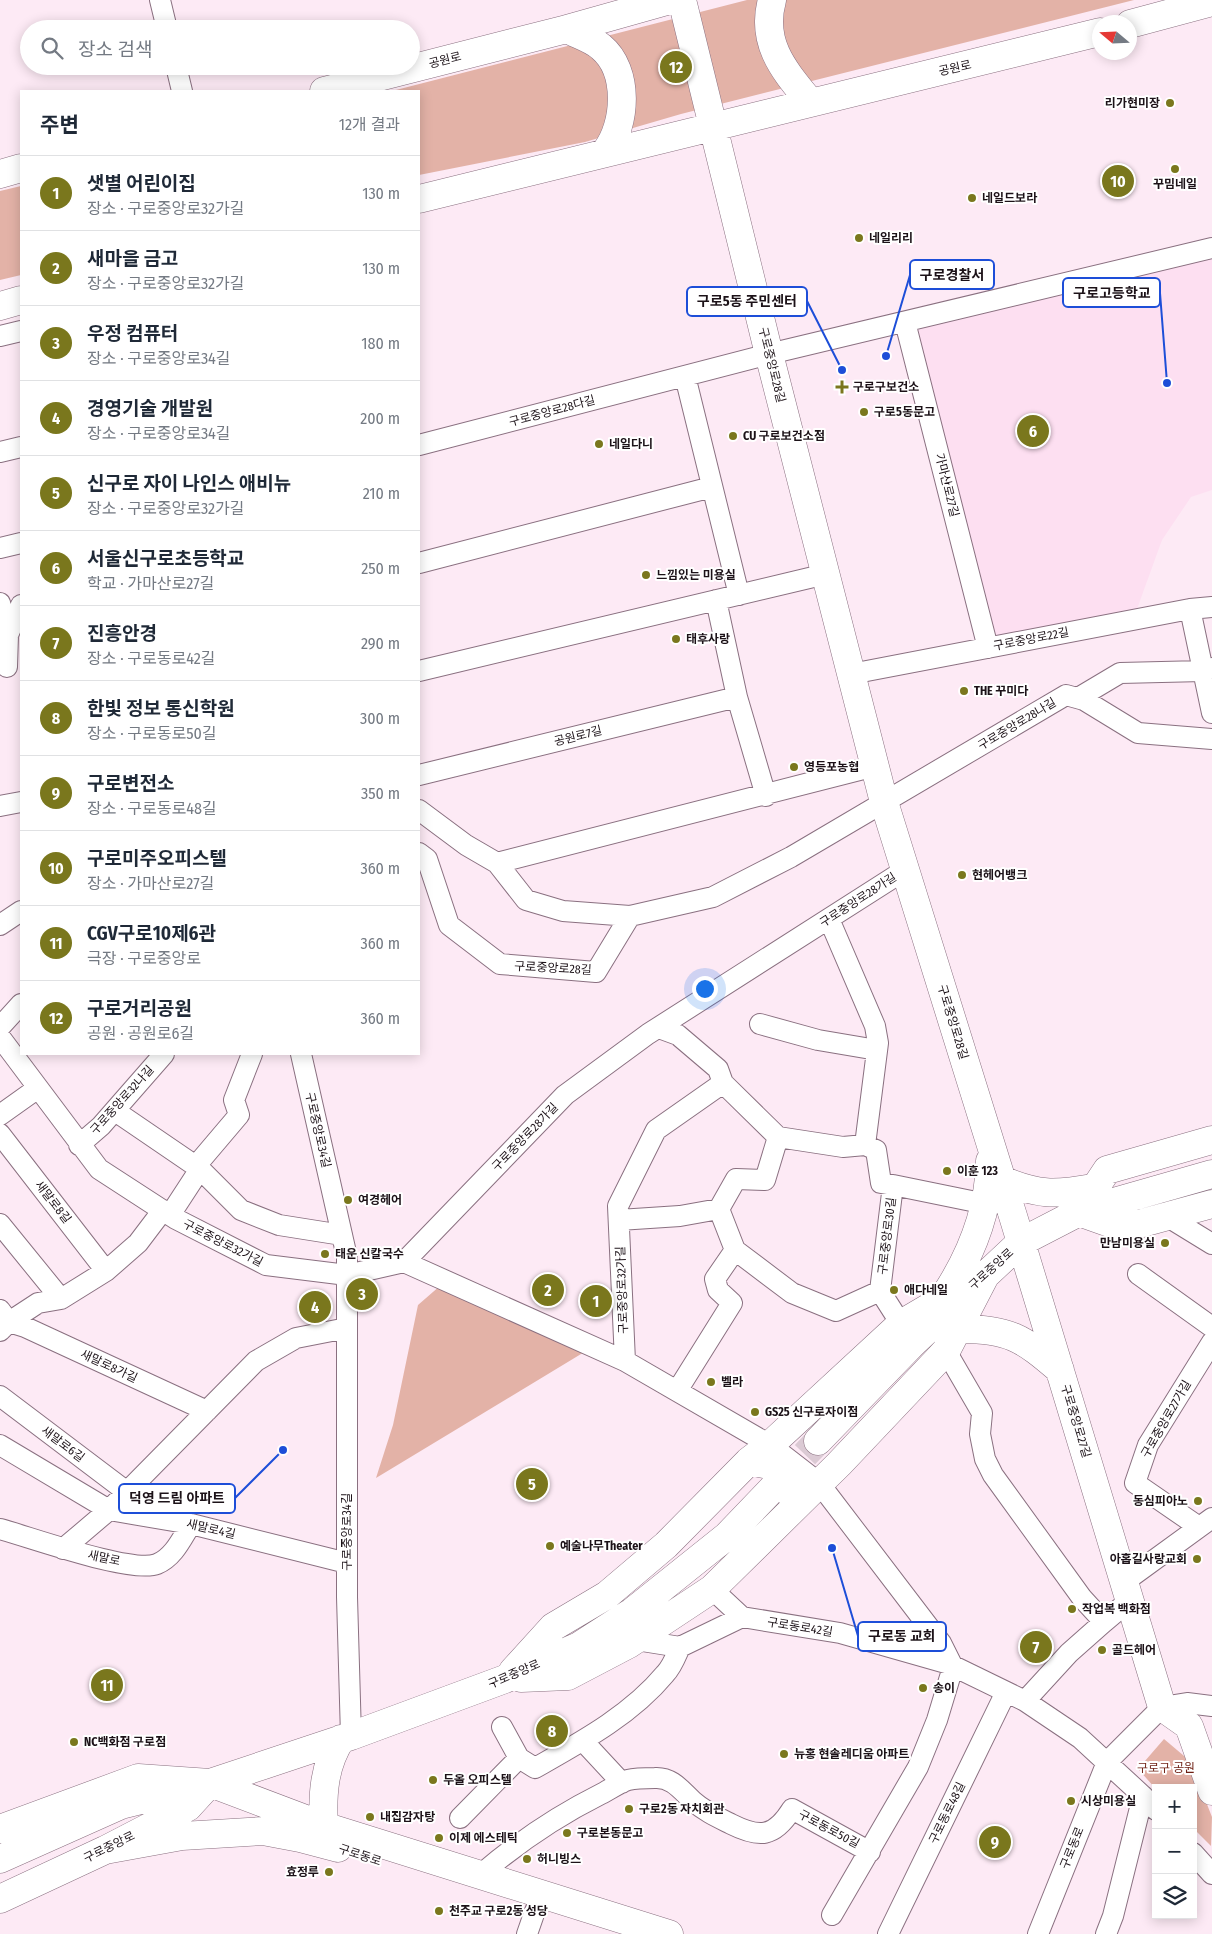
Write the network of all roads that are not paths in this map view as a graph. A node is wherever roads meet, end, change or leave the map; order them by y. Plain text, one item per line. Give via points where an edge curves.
1 (160, 0) edge
2 (670, 0) edge
3 (682, 0) edge
4 (772, 0) edge
5 (1212, 2) edge
6 (165, 20) edge
7 (1137, 22) edge
8 (567, 29) junction
9 (1092, 34) edge
10 (420, 67) edge
11 (178, 75) edge
12 (387, 75) edge
13 (182, 90) edge
14 (328, 90) edge
15 (810, 102) junction
16 (714, 127) junction
17 (606, 152) junction
18 (20, 168) edge
19 (0, 174) edge
20 (420, 199) edge
21 (1212, 248) edge
22 (20, 300) edge
23 (0, 306) edge
24 (906, 322) junction
25 (20, 331) edge
26 (0, 336) edge
27 (769, 354) junction
28 (684, 376) junction
29 (420, 445) edge
30 (20, 447) edge
31 (0, 452) edge
32 (712, 487) junction
33 (20, 543) edge
34 (0, 548) edge
35 (420, 563) edge
36 (826, 574) junction
37 (739, 595) junction
38 (716, 600) junction
39 (0, 603) edge
40 (20, 607) edge
41 (1212, 607) edge
42 (1190, 609) junction
43 (8, 635) junction
44 (988, 648) junction
45 (9, 667) edge
46 (1208, 670) edge
47 (420, 671) edge
48 (851, 674) junction
49 (737, 697) junction
50 (1078, 698) junction
51 (1212, 713) edge
52 (1212, 739) edge
53 (875, 766) junction
54 (420, 776) edge
55 (766, 796) junction
56 (20, 802) edge
57 (884, 802) junction
58 (0, 806) edge
59 (420, 811) edge
60 (420, 854) edge
61 (498, 863) junction
62 (905, 870) junction
63 (20, 912) edge
64 (630, 916) junction
65 (829, 919) junction
66 (0, 925) edge
67 (20, 1005) edge
68 (760, 1024) dead end
69 (0, 1027) edge
70 (658, 1028) junction
71 (0, 1036) edge
72 (877, 1050) junction
73 (163, 1055) edge
74 (252, 1055) edge
75 (301, 1055) edge
76 (723, 1083) junction
77 (38, 1088) junction
78 (115, 1110) junction
79 (0, 1115) edge
80 (0, 1134) edge
81 (778, 1137) junction
82 (1212, 1140) edge
83 (79, 1145) junction
84 (865, 1146) junction
85 (991, 1147) junction
86 (200, 1170) junction
87 (1212, 1174) edge
88 (1002, 1180) junction
89 (893, 1185) junction
90 (1093, 1188) junction
91 (986, 1204) junction
92 (1212, 1204) edge
93 (719, 1210) junction
94 (166, 1212) junction
95 (1079, 1212) junction
96 (1168, 1217) junction
97 (619, 1220) junction
98 (0, 1224) edge
99 (342, 1235) junction
100 (1021, 1242) junction
101 (1212, 1244) edge
102 (735, 1250) junction
103 (404, 1262) junction
104 (106, 1271) junction
105 (986, 1274) junction
106 (1138, 1274) dead end
107 (347, 1275) junction
108 (880, 1291) junction
109 (943, 1298) junction
110 (61, 1300) junction
111 (3, 1321) edge
112 (901, 1324) junction
113 (1212, 1327) edge
114 (347, 1328) junction
115 (952, 1340) junction
116 (1212, 1342) edge
117 (625, 1361) junction
118 (1060, 1370) junction
119 (677, 1391) junction
120 (0, 1396) edge
121 (207, 1411) junction
122 (801, 1416) junction
123 (818, 1441) tunnel mouth
124 (0, 1444) edge
125 (760, 1453) junction
126 (839, 1464) junction
127 (819, 1484) junction
128 (774, 1487) tunnel mouth
129 (127, 1492) junction
130 (109, 1510) junction
131 (789, 1513) junction
132 (1205, 1522) edge
133 (191, 1524) junction
134 (0, 1529) edge
135 (63, 1549) junction
136 (347, 1563) junction
137 (712, 1589) junction
138 (1127, 1591) junction
139 (742, 1617) junction
140 (1104, 1622) junction
141 (636, 1640) junction
142 (680, 1647) junction
143 (953, 1667) junction
144 (505, 1679) junction
145 (1006, 1692) junction
146 (1024, 1701) junction
147 (1212, 1706) edge
148 (1162, 1707) junction
149 (502, 1727) dead end
150 (346, 1737) junction
151 (584, 1741) junction
152 (519, 1758) junction
153 (1107, 1762) junction
154 (210, 1783) junction
155 (622, 1783) junction
156 (1212, 1791) edge
157 (1149, 1803) edge
158 (460, 1818) dead end
159 (310, 1827) junction
160 (0, 1829) edge
161 (105, 1850) junction
162 (870, 1852) junction
163 (1197, 1858) edge
164 (0, 1860) edge
165 (480, 1875) junction
166 (1210, 1876) edge
167 (0, 1899) edge
168 (832, 1915) dead end
169 (531, 1922) edge
170 (1110, 1925) edge
171 (607, 1934) edge
172 (669, 1934) edge
173 (888, 1934) edge
174 (1038, 1934) edge
175 (1123, 1934) edge

1 - 6 street
2 - 8 street, 공원로
3 - 16 street, 구로중앙로28길
4 - 15 street via 770,27 776,56 781,67
5 - 7 street
8 - 10 street, 공원로
8 - 17 street via 602,48 618,79 623,100 622,116 619,130
9 - 15 street, 공원로
11 - 13 street
12 - 14 street, 공원로
15 - 16 street, 공원로
16 - 17 street, 공원로
16 - 27 street, 구로중앙로28길
17 - 20 street, 공원로
18 - 19 street
21 - 24 street
22 - 23 street
24 - 27 street
24 - 44 street, 가마산로27길
25 - 26 street
27 - 28 street, 구로중앙로28다길
27 - 36 street, 구로중앙로28길
28 - 29 street, 구로중앙로28다길
28 - 32 street
30 - 31 street
32 - 35 street
32 - 37 street
33 - 34 street
36 - 37 street
36 - 48 street, 구로중앙로28길
37 - 38 street
38 - 47 street
38 - 49 street
39 - 43 street
40 - 43 street
41 - 42 street, 구로중앙로22길
42 - 44 street, 구로중앙로22길
42 - 46 street
43 - 45 street
44 - 48 street, 구로중앙로22길
46 - 50 street via 1120,673
46 - 51 street
48 - 53 street, 구로중앙로28길
49 - 54 street, 공원로7길
49 - 55 street
50 - 52 street via 1138,733
50 - 57 street, 구로중앙로28나길 via 1066,695
53 - 55 street
53 - 57 street, 구로중앙로28길
55 - 61 street
56 - 58 street
57 - 62 street, 구로중앙로28길
57 - 64 street via 713,898
59 - 61 street via 466,845
60 - 64 street, 구로중앙로28길 via 427,859 449,925 500,964 596,972
61 - 64 street via 526,900 563,911
62 - 65 street, 구로중앙로28가길
62 - 85 street, 구로중앙로28길
63 - 66 street
65 - 70 street, 구로중앙로28가길
65 - 72 street via 875,1026
67 - 69 street
68 - 72 street via 818,1040
70 - 76 street via 678,1035 718,1069
70 - 103 street, 구로중앙로28가길 via 565,1095
71 - 77 street, 구로중앙로32가길
72 - 84 street
73 - 78 street, 구로중앙로32나길
74 - 86 street via 234,1100 239,1115 200,1161
75 - 99 street, 구로중앙로34길
76 - 81 street
76 - 97 street, 구로중앙로32가길 via 656,1130 618,1206
77 - 79 street
77 - 83 street, 구로중앙로32가길
78 - 83 street, 구로중앙로32나길
78 - 86 street
80 - 104 street, 새말로8길
81 - 84 street via 843,1148
81 - 93 street via 765,1180 736,1179
82 - 90 street via 1106,1170
83 - 94 street, 구로중앙로32가길 via 99,1169
84 - 89 street, 구로중앙로30길 via 876,1150 880,1183
85 - 88 street, 구로중앙로28길
85 - 91 street
86 - 94 street
86 - 99 street via 241,1210 279,1225
87 - 95 street, 구로중앙로
88 - 90 street via 1028,1191 1059,1194
88 - 100 street, 구로중앙로28길
89 - 91 street
89 - 108 street, 구로중앙로30길
90 - 95 street
91 - 109 street via 975,1242
92 - 96 street
93 - 97 street
93 - 102 street
94 - 104 street, 새말로8가길
94 - 107 street, 구로중앙로32가길 via 266,1265
95 - 96 street via 1124,1228
95 - 100 street, 구로중앙로
96 - 101 street
97 - 117 street, 구로중앙로32가길
98 - 110 street
99 - 107 street, 구로중앙로34길 via 348,1256
100 - 105 street, 구로중앙로
100 - 118 street, 구로중앙로27길
102 - 108 street, 구로중앙로30길 via 792,1293 836,1311
102 - 119 street via 715,1279 718,1290 732,1303
103 - 107 street, 구로중앙로32가길
103 - 117 street
104 - 110 street, 새말로8가길
105 - 109 street
105 - 115 street
105 - 123 street, 구로중앙로 via 913,1343
106 - 113 street
107 - 114 street, 구로중앙로34길
108 - 112 street, 구로중앙로30길
109 - 112 street
110 - 111 street, 새말로8가길 via 38,1303
111 - 121 street, 새말로8가길
112 - 122 street
114 - 121 street via 296,1338 256,1361
114 - 136 street, 구로중앙로34길
115 - 118 street via 979,1328 1006,1332 1025,1342
115 - 126 street
115 - 140 street via 982,1413 980,1434 985,1459 993,1475 1082,1598
116 - 132 street, 구로중앙로27가길 via 1148,1445 1135,1483
117 - 119 street
118 - 138 street, 구로중앙로27길
119 - 125 street
120 - 129 street, 새말로6길
121 - 129 street
122 - 125 street
122 - 126 street via 796,1429 800,1445 814,1458
124 - 130 street, 새말로4길
125 - 127 street
125 - 131 street via 779,1467 796,1486
125 - 144 street via 666,1545 607,1595 553,1627
126 - 127 street
127 - 131 street
127 - 143 street via 940,1643
128 - 144 street, 구로중앙로 via 727,1536 632,1612 579,1646
129 - 130 street
130 - 133 street, 새말로4길
130 - 135 street
131 - 137 street
132 - 138 street, 구로중앙로27가길
133 - 135 street, 새말로 via 170,1556 156,1565 135,1564
133 - 136 street, 새말로4길
134 - 135 street, 새말로
136 - 150 street, 구로중앙로34길
137 - 139 street
137 - 141 street
138 - 140 street
138 - 148 street, 구로중앙로27길
139 - 142 street
139 - 143 street, 구로동로42길 via 840,1633
140 - 146 street via 1069,1653
141 - 142 street
141 - 144 street via 568,1676
142 - 151 street via 667,1673 643,1698
143 - 145 street, 구로동로42길
143 - 162 street via 918,1767
144 - 150 street, 구로중앙로
145 - 146 street, 구로동로42길
145 - 173 street, 구로동로48길
146 - 153 street, 구로동로42길 via 1080,1738
147 - 148 street via 1187,1703
148 - 153 street
148 - 156 street via 1189,1726
149 - 152 street
150 - 154 street, 구로중앙로
150 - 159 street via 328,1766
151 - 152 street via 535,1768
151 - 155 street
152 - 158 street
153 - 157 street, 구로동로42길
153 - 174 street, 구로동로
154 - 159 street, 구로동로
154 - 160 street via 138,1778
154 - 161 street, 구로중앙로 via 188,1807
154 - 164 street, 구로중앙로 via 121,1806
155 - 162 street, 구로동로50길 via 666,1779 711,1815 758,1835 772,1831 792,1809
155 - 165 street, 구로동로50길 via 540,1829
157 - 170 street
159 - 161 street, 구로동로 via 182,1836
159 - 165 street, 구로동로
159 - 169 street, 구로동로
161 - 167 street, 구로중앙로
162 - 168 street, 구로동로50길
163 - 166 street
165 - 172 street, 구로동로
169 - 171 street, 구로동로
170 - 175 street

